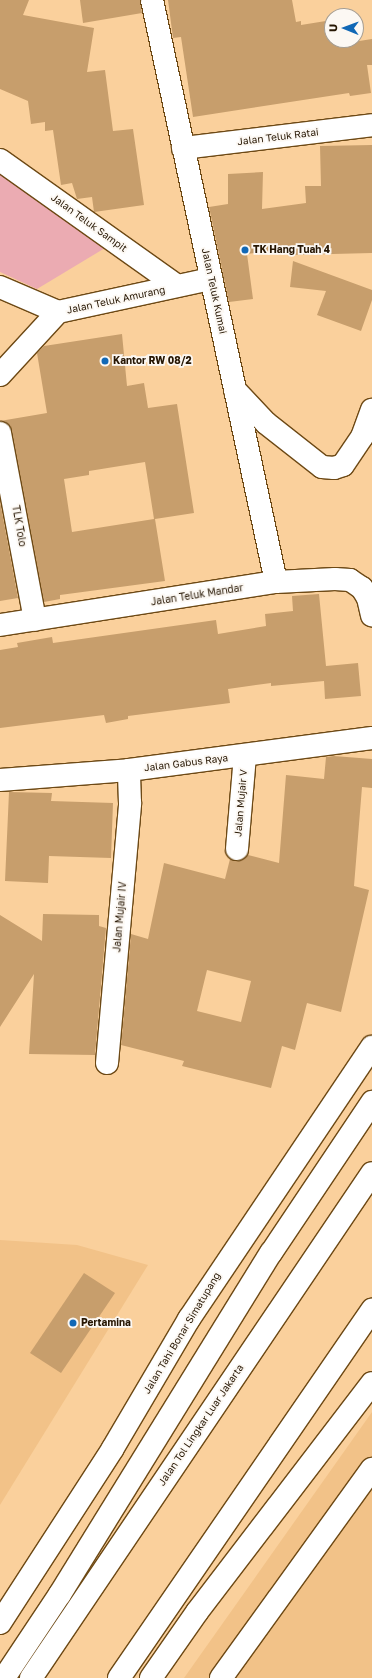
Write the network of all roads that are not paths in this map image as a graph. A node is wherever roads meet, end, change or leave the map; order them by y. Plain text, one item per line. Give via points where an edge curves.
1 (152, 0) edge
2 (372, 125) edge
3 (183, 148) junction
4 (0, 160) edge
5 (211, 279) junction
6 (177, 286) junction
7 (0, 287) edge
8 (58, 312) junction
9 (0, 375) edge
10 (235, 390) junction
11 (372, 410) edge
12 (0, 433) edge
13 (276, 582) junction
14 (372, 616) edge
15 (36, 620) junction
16 (0, 625) edge
17 (372, 738) edge
18 (245, 756) junction
19 (130, 770) junction
20 (0, 780) edge
21 (237, 849) dead end
22 (372, 1047) edge
23 (107, 1063) dead end
24 (372, 1102) edge
25 (372, 1173) edge
26 (372, 1310) edge
27 (372, 1383) edge
28 (372, 1469) edge
29 (0, 1623) edge
30 (4, 1678) edge
31 (31, 1678) edge
32 (119, 1678) edge
33 (150, 1678) edge
34 (221, 1678) edge

1 - 3 main road, Jalan Teluk Kumai
2 - 3 main road, Jalan Teluk Ratai
3 - 5 main road, Jalan Teluk Kumai
4 - 6 main road, Jalan Teluk Sampit
5 - 6 main road, Jalan Teluk Amurang
5 - 10 main road, Jalan Teluk Kumai
6 - 8 main road, Jalan Teluk Amurang
7 - 8 main road
8 - 9 main road, Jalan Teluk Amurang
10 - 11 main road via 266,423 322,467 334,468 343,465 362,437
10 - 13 main road, Jalan Teluk Kumai
12 - 15 main road, TLK Tolo
13 - 14 main road, Jalan Teluk Mandar via 350,580 362,588 368,598
13 - 15 main road, Jalan Teluk Mandar
15 - 16 main road, Jalan Teluk Mandar
17 - 18 main road, Jalan Gabus Raya
18 - 19 main road, Jalan Gabus Raya
18 - 21 main road, Jalan Mujair V
19 - 20 main road, Jalan Gabus Raya
19 - 23 main road, Jalan Mujair IV via 130,803
22 - 29 main road, Jalan Tahi Bonar Simatupang via 193,1312 86,1491
24 - 30 main road via 271,1253 81,1561
25 - 31 main road, Jalan Tol Lingkar Luar Jakarta
26 - 32 main road
27 - 33 main road via 197,1612
28 - 34 main road

